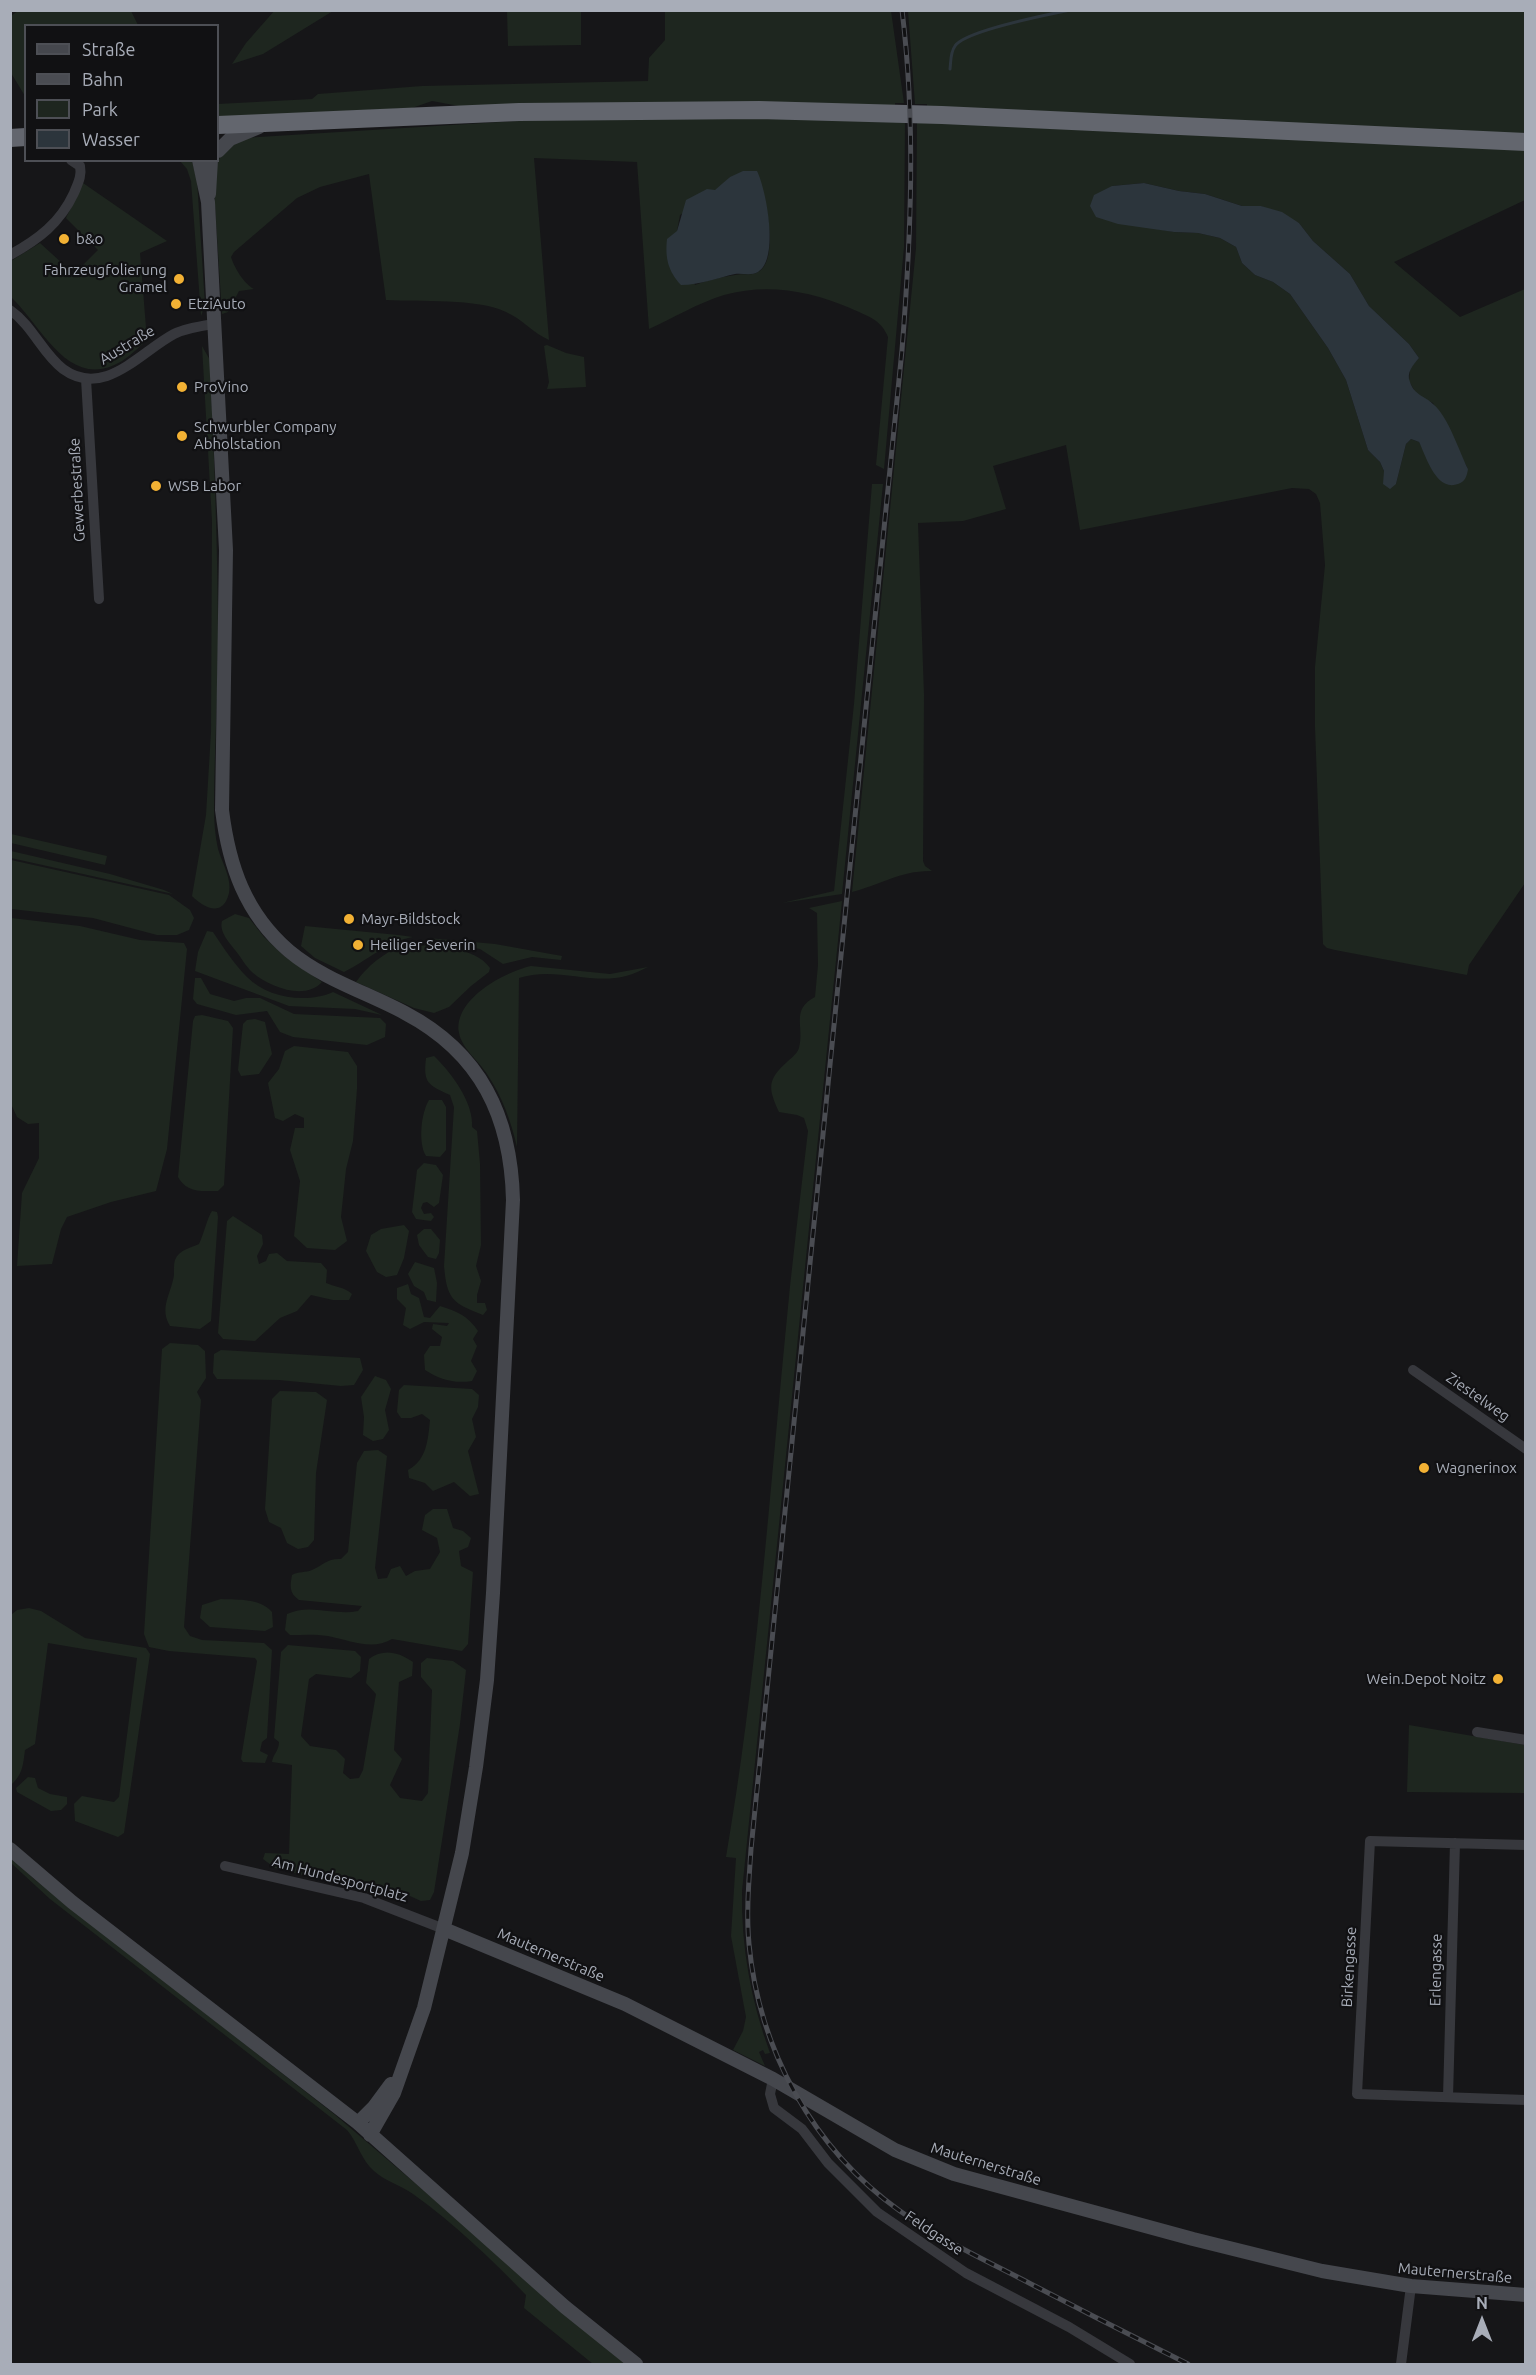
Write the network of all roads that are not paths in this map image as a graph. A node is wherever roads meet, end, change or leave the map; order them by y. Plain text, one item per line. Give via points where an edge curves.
1 (279, 122) junction
2 (219, 125) edge
3 (1526, 142) edge
4 (219, 149) edge
5 (74, 162) edge
6 (207, 162) edge
7 (10, 255) edge
8 (10, 310) edge
9 (214, 324) junction
10 (86, 379) junction
11 (99, 599) dead end
12 (1413, 1370) dead end
13 (1526, 1449) edge
14 (1477, 1732) dead end
15 (1526, 1740) edge
16 (1455, 1843) junction
17 (1526, 1845) edge
18 (10, 1849) edge
19 (225, 1866) dead end
20 (444, 1929) junction
21 (405, 2062) junction
22 (773, 2079) junction
23 (1448, 2097) junction
24 (1526, 2100) edge
25 (358, 2123) junction
26 (370, 2135) junction
27 (1411, 2286) junction
28 (1526, 2295) edge
29 (636, 2364) edge
30 (1130, 2364) edge
31 (1401, 2364) edge

1 - 2 highway
1 - 3 highway via 519,112 759,110
1 - 4 main road via 249,130
5 - 7 street via 82,174 60,218 36,241
6 - 9 main road
8 - 10 street, Austraße via 61,368
9 - 10 street, Austraße via 175,333 108,377
9 - 20 main road via 226,550 222,810 234,873 270,932 289,950 332,979 422,1023 465,1059 496,1105 512,1169 508,1313 487,1680 477,1767
10 - 11 street, Gewerbestraße
12 - 13 street, Ziestelweg
14 - 15 street
16 - 17 street
16 - 23 street, Erlengasse
16 - 23 street, Birkengasse via 1370,1841 1357,2094
18 - 25 main road via 72,1902
19 - 20 street, Am Hundesportplatz via 364,1898
20 - 21 main road via 424,2008
20 - 22 main road, Mauternerstraße via 625,2004
21 - 25 main road via 388,2090
21 - 26 main road via 394,2093
22 - 27 main road, Mauternerstraße via 895,2150 954,2174 1281,2262
22 - 30 street, Feldgasse via 770,2094 774,2108 802,2129 828,2163 878,2212 966,2273
23 - 24 street
25 - 26 main road
26 - 29 main road via 565,2307
27 - 28 main road, Mauternerstraße
27 - 31 street

